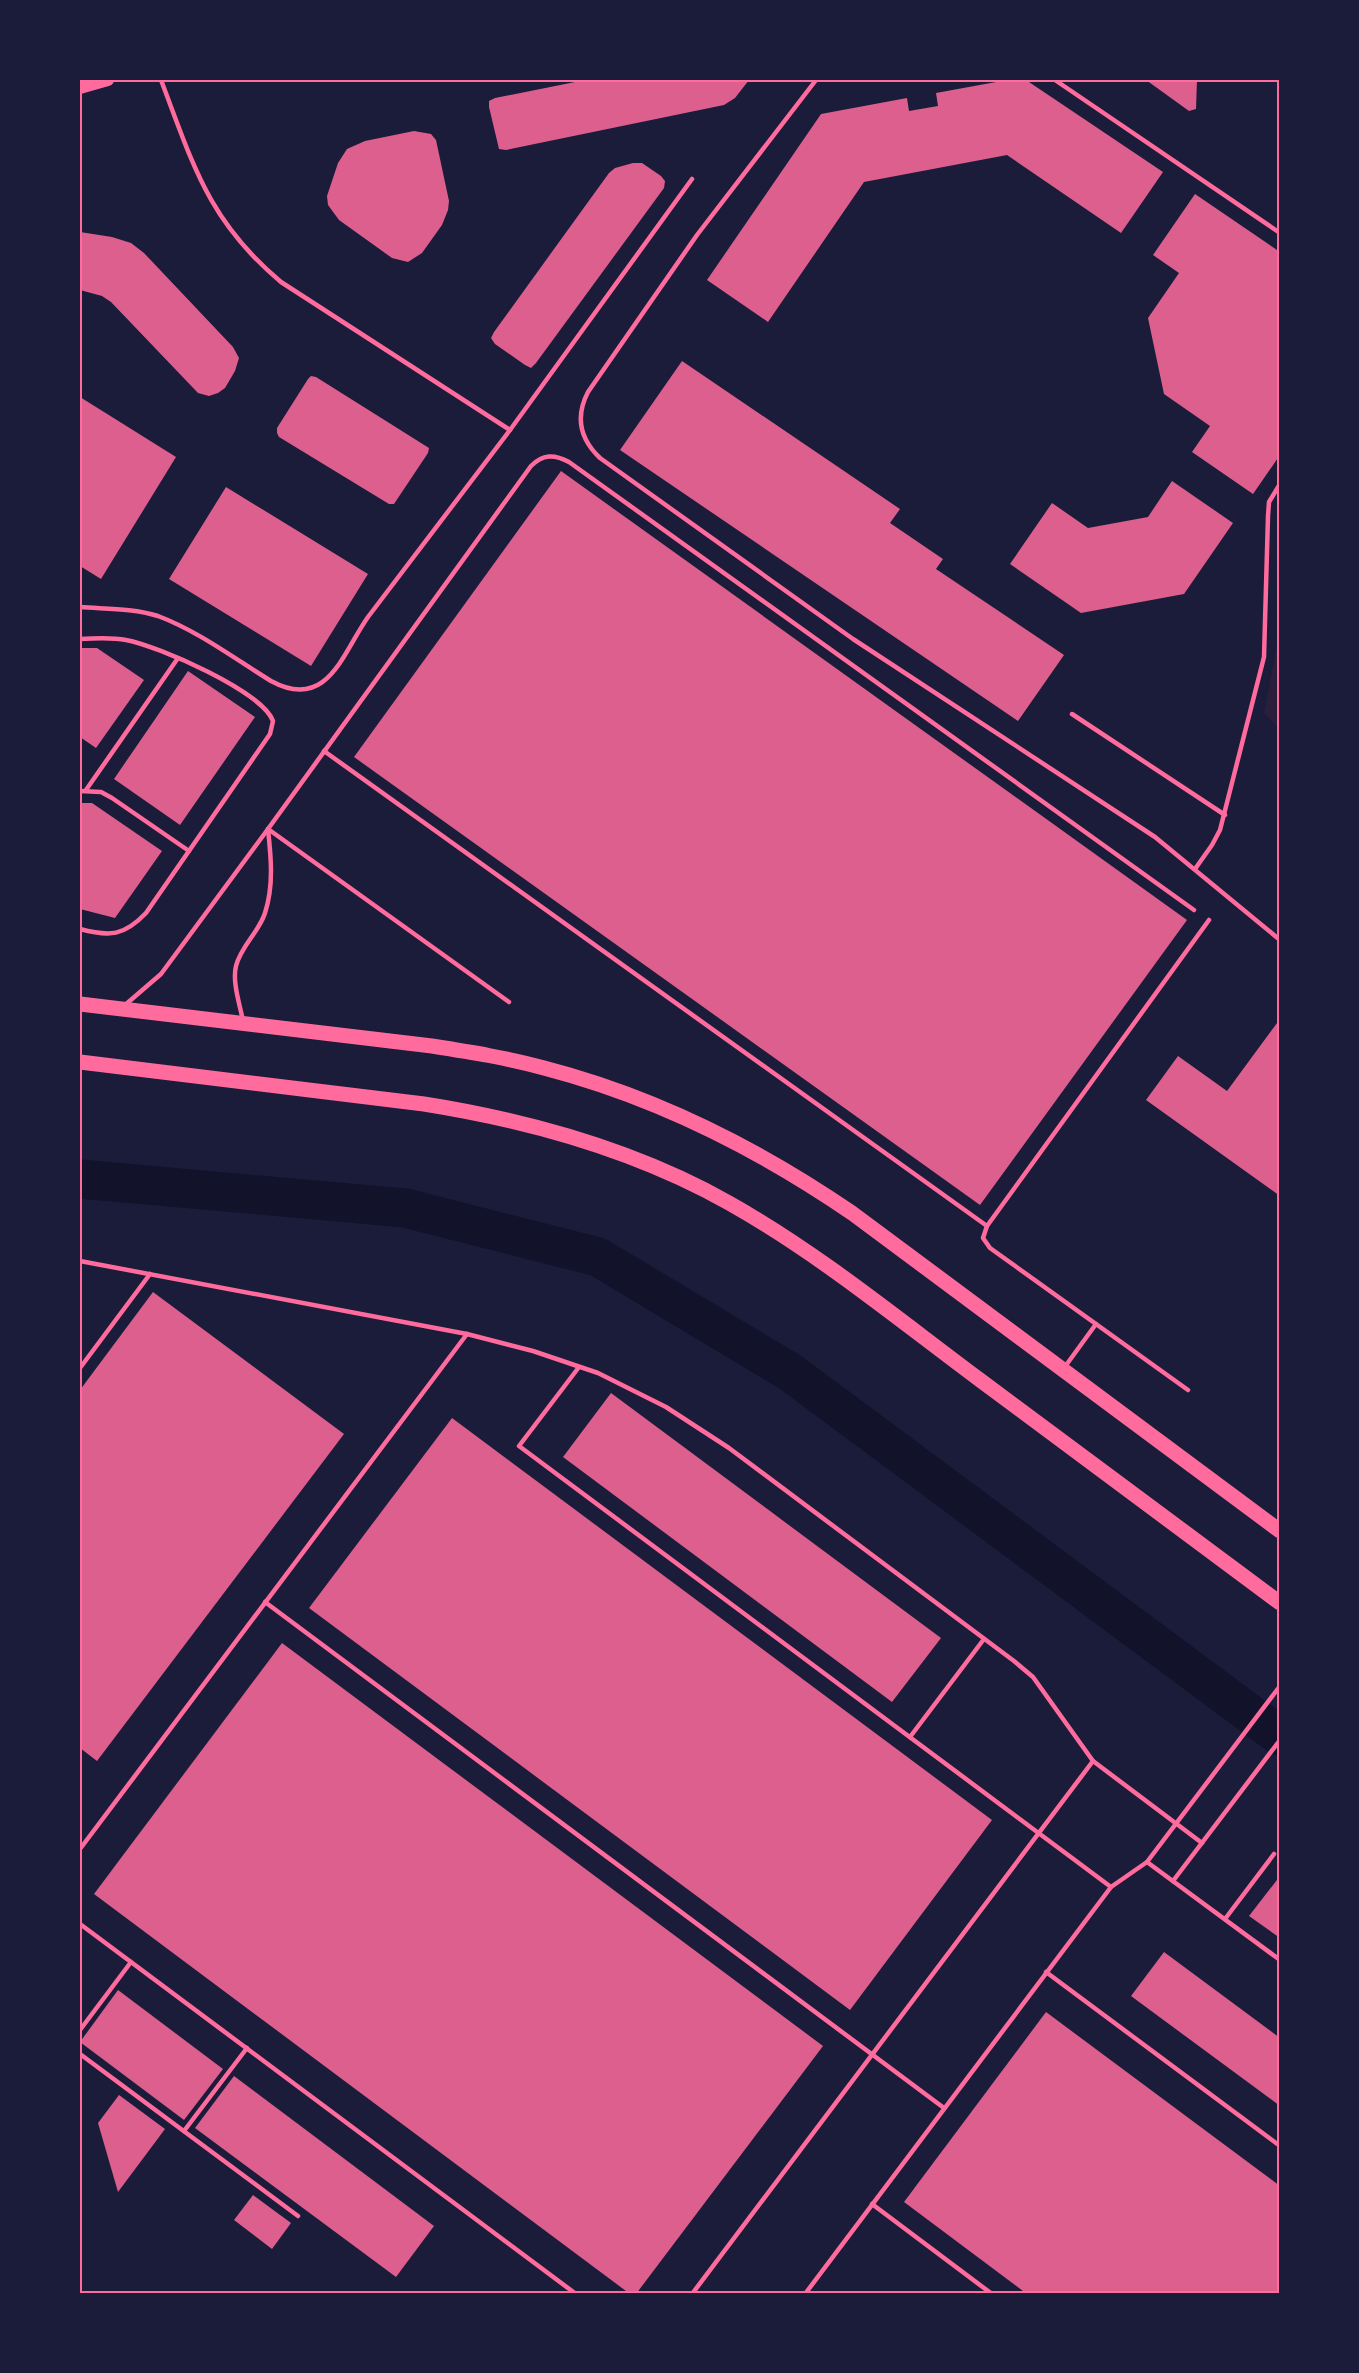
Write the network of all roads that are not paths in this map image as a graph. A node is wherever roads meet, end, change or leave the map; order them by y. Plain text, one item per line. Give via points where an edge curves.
1 (108, 80) edge
2 (160, 80) edge
3 (816, 80) edge
4 (1055, 80) edge
5 (80, 88) edge
6 (692, 179) dead end
7 (1280, 233) edge
8 (510, 430) junction
9 (1280, 484) edge
10 (80, 607) edge
11 (80, 639) edge
12 (178, 658) junction
13 (1072, 714) dead end
14 (324, 751) junction
15 (80, 790) edge
16 (86, 790) junction
17 (1225, 814) junction
18 (268, 829) junction
19 (189, 850) junction
20 (1195, 869) junction
21 (1194, 910) dead end
22 (1209, 920) dead end
23 (80, 929) edge
24 (1280, 940) edge
25 (509, 1002) dead end
26 (80, 1004) edge
27 (117, 1010) junction
28 (244, 1024) junction
29 (80, 1062) edge
30 (987, 1226) junction
31 (80, 1262) edge
32 (150, 1274) junction
33 (1096, 1324) junction
34 (467, 1334) junction
35 (579, 1367) junction
36 (80, 1368) edge
37 (1063, 1370) junction
38 (1188, 1390) dead end
39 (1280, 1531) edge
40 (265, 1602) junction
41 (1280, 1603) edge
42 (984, 1639) junction
43 (1280, 1686) edge
44 (910, 1737) junction
45 (1280, 1740) edge
46 (1093, 1761) junction
47 (1176, 1824) junction
48 (1039, 1833) junction
49 (1202, 1843) junction
50 (80, 1849) edge
51 (1274, 1854) dead end
52 (1148, 1862) junction
53 (1173, 1881) junction
54 (1111, 1887) junction
55 (1225, 1919) junction
56 (80, 1924) edge
57 (1280, 1960) edge
58 (131, 1962) junction
59 (1046, 1972) junction
60 (80, 2030) edge
61 (247, 2048) junction
62 (80, 2054) edge
63 (872, 2055) junction
64 (944, 2108) junction
65 (184, 2131) junction
66 (1280, 2146) edge
67 (872, 2204) junction
68 (298, 2216) dead end
69 (576, 2294) edge
70 (692, 2294) edge
71 (805, 2294) edge
72 (992, 2294) edge

1 - 5 main road
2 - 8 lane via 207,196 239,243 259,264
3 - 20 lane via 697,235 588,392 580,421 585,441 600,458 853,639 1115,810
4 - 7 lane
6 - 8 lane
8 - 10 lane via 360,628 338,669 314,686 300,689 278,685 158,616
9 - 17 lane via 1269,502 1264,657
11 - 12 lane via 125,639
12 - 16 lane
12 - 19 lane via 218,676 267,710 273,721 270,734
13 - 17 lane
14 - 18 lane
14 - 21 lane via 531,466 548,455 560,457
14 - 30 lane
15 - 16 lane
16 - 19 lane via 112,798
17 - 20 lane via 1212,845
18 - 25 lane
18 - 27 lane via 161,974
18 - 28 lane via 270,897 258,930 236,967
19 - 23 lane via 135,924 122,932 104,934
20 - 24 lane
22 - 30 lane
26 - 27 main road
27 - 28 main road
28 - 37 main road via 489,1056 588,1081 653,1104 705,1126 805,1181
29 - 41 main road via 478,1112 581,1139 680,1178 737,1208 818,1260
30 - 33 lane via 983,1239 990,1248
31 - 32 lane
32 - 34 lane
32 - 36 lane
33 - 37 lane
33 - 38 lane
34 - 35 lane
34 - 40 lane
35 - 42 lane via 666,1407 720,1443
35 - 44 lane via 519,1446
37 - 39 main road
40 - 50 lane
40 - 63 lane
42 - 44 lane
42 - 46 lane via 1033,1677
43 - 47 lane
44 - 48 lane
45 - 49 lane
46 - 47 lane
46 - 48 lane
47 - 49 lane
47 - 52 lane
48 - 54 lane
48 - 63 lane
49 - 53 lane
51 - 55 lane
52 - 53 lane
52 - 54 lane
53 - 55 lane
54 - 59 lane
55 - 57 lane
56 - 58 lane
58 - 60 lane
58 - 61 lane
59 - 64 lane
59 - 66 lane
61 - 65 lane
61 - 69 lane
62 - 65 lane
63 - 64 lane
63 - 70 lane
64 - 67 lane
65 - 68 lane
67 - 71 lane
67 - 72 lane

